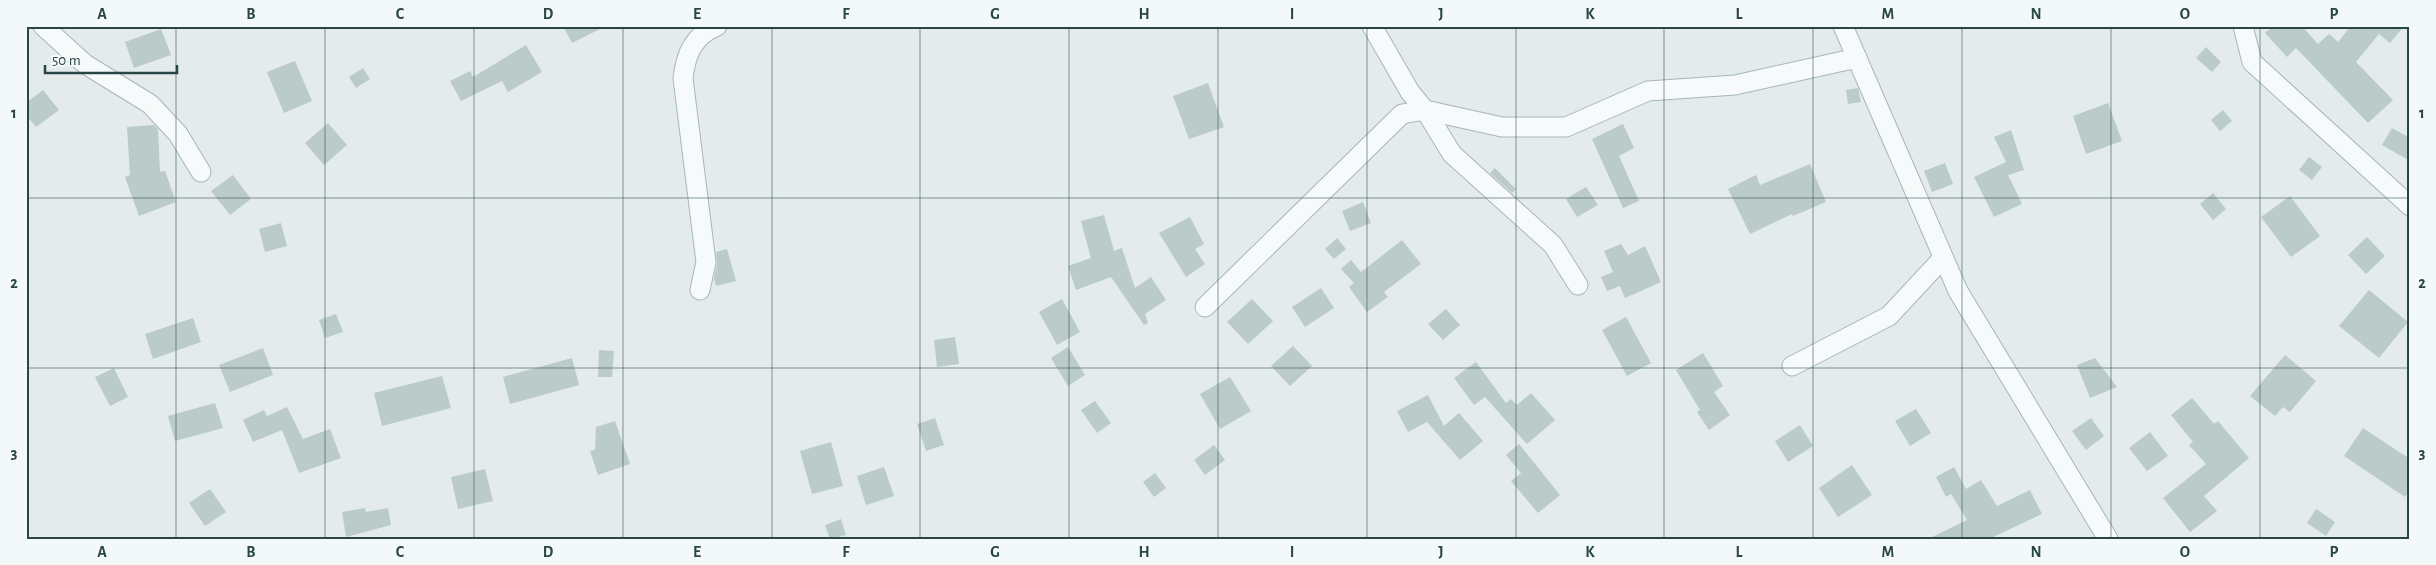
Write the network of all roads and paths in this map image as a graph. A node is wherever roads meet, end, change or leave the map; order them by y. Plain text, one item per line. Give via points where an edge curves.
1 (43, 26) edge
2 (717, 26) edge
3 (1372, 26) edge
4 (1843, 26) edge
5 (2243, 26) edge
6 (1857, 58) junction
7 (1425, 110) junction
8 (201, 172) dead end
9 (2410, 206) edge
10 (1943, 258) junction
11 (1578, 285) dead end
12 (700, 290) dead end
13 (1205, 307) dead end
14 (1792, 366) dead end
15 (2108, 539) edge

1 - 8 street via 85,64 150,104 178,134
2 - 12 street via 697,38 686,56 683,78 706,262
3 - 7 street via 1410,92
4 - 6 street
5 - 9 street via 2252,62
6 - 7 street via 1735,85 1648,91 1566,127 1502,127
6 - 10 street
7 - 11 street via 1452,154 1553,245
7 - 13 street via 1402,114
10 - 14 street via 1889,316
10 - 15 street via 1958,291

